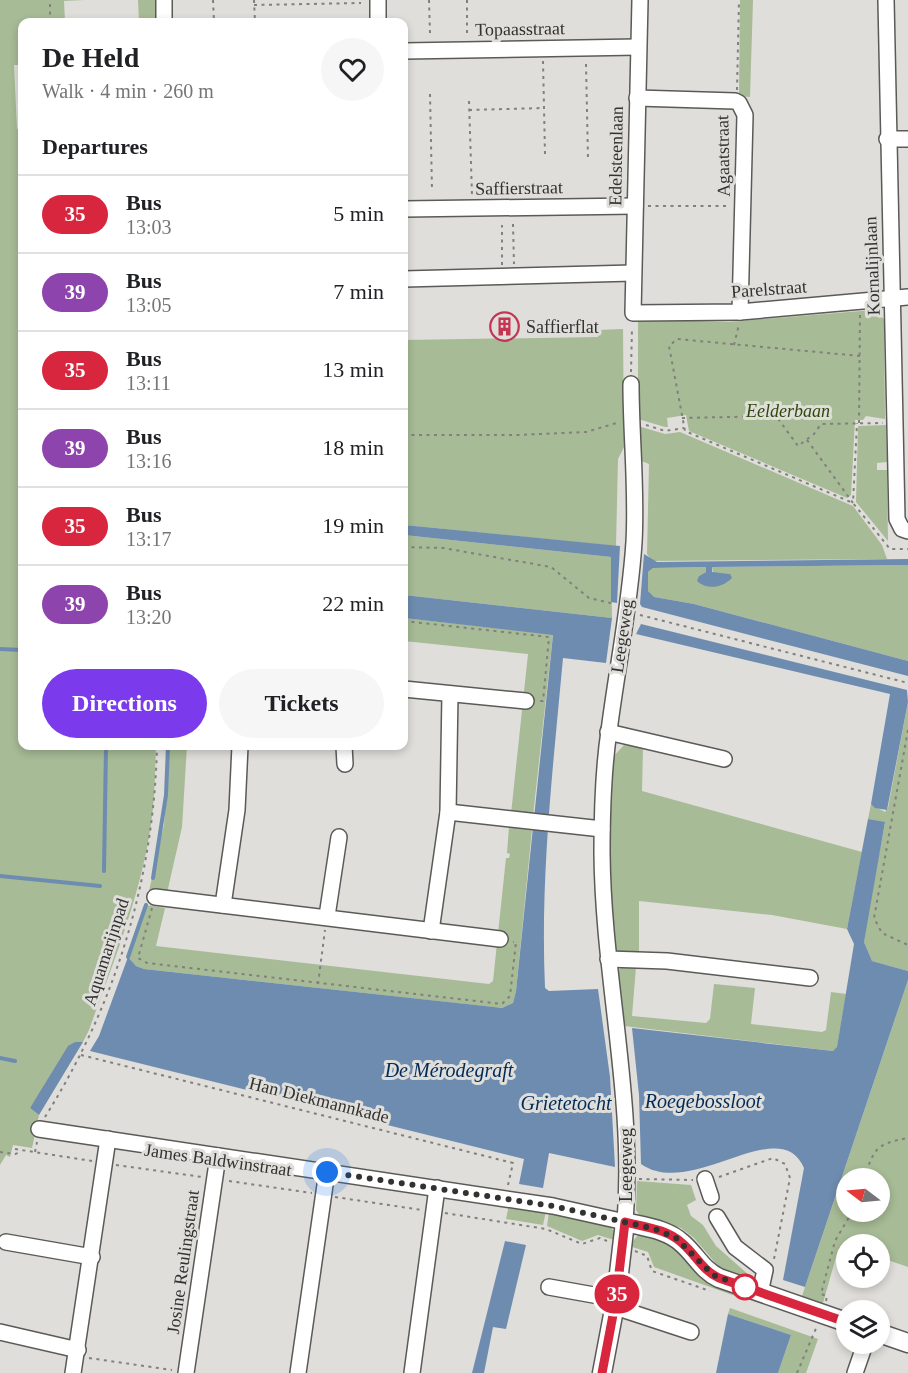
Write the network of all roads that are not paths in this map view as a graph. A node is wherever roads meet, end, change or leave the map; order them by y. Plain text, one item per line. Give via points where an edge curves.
1 (164, 0) edge
2 (378, 0) edge
3 (640, 0) edge
4 (886, 0) edge
5 (164, 18) edge
6 (378, 18) edge
7 (638, 47) junction
8 (408, 51) edge
9 (637, 98) junction
10 (887, 139) junction
11 (908, 139) edge
12 (638, 206) junction
13 (408, 209) edge
14 (633, 273) junction
15 (408, 279) edge
16 (892, 297) junction
17 (908, 297) edge
18 (740, 312) junction
19 (633, 313) joint
20 (901, 369) edge
21 (631, 384) road end
22 (905, 530) edge
23 (408, 689) edge
24 (450, 694) junction
25 (526, 701) road end
26 (608, 732) junction
27 (240, 750) edge
28 (344, 750) edge
29 (724, 759) dead end
30 (345, 764) dead end
31 (447, 812) junction
32 (602, 829) junction
33 (339, 837) dead end
34 (155, 897) road end
35 (223, 905) junction
36 (327, 916) junction
37 (431, 931) junction
38 (500, 939) road end
39 (608, 959) junction
40 (810, 978) dead end
41 (39, 1129) road end
42 (108, 1139) junction
43 (218, 1156) junction
44 (327, 1172) junction
45 (705, 1179) road end
46 (437, 1188) junction
47 (711, 1197) dead end
48 (717, 1217) dead end
49 (625, 1222) junction
50 (6, 1242) dead end
51 (92, 1257) junction
52 (549, 1287) dead end
53 (760, 1293) junction
54 (616, 1303) junction
55 (836, 1318) edge
56 (0, 1332) edge
57 (691, 1332) dead end
58 (890, 1337) edge
59 (908, 1343) edge
60 (78, 1353) junction
61 (862, 1354) edge
62 (186, 1372) edge
63 (73, 1373) edge
64 (298, 1373) edge
65 (412, 1373) edge
66 (602, 1373) edge
67 (855, 1373) edge

1 - 5 street
2 - 6 street
3 - 7 street, Edelsteenlaan
4 - 10 street, Kornalijnlaan
7 - 8 street, Topaasstraat
7 - 9 street, Edelsteenlaan
9 - 12 street, Edelsteenlaan
9 - 18 street, Agaatstraat via 735,101 745,115
10 - 11 street
10 - 16 street, Kornalijnlaan
12 - 13 street, Saffierstraat
12 - 14 street, Edelsteenlaan
14 - 15 street
14 - 19 street, Edelsteenlaan
16 - 17 street, Parelstraat
16 - 18 street, Parelstraat
16 - 20 street, Kornalijnlaan
18 - 19 street, Parelstraat
20 - 22 street, Kornalijnlaan via 896,422 897,519
21 - 26 street, Leegeweg via 634,540
23 - 24 street
24 - 25 street
24 - 31 street
26 - 29 street
26 - 32 street, Leegeweg
27 - 35 street via 237,810
28 - 30 street
31 - 32 street
31 - 37 street
32 - 39 street, Leegeweg
33 - 36 street
34 - 35 street
35 - 36 street
36 - 37 street
37 - 38 street
39 - 40 street
39 - 49 street, Leegeweg via 624,1089 628,1177
41 - 42 street, James Baldwinstraat
42 - 43 street, James Baldwinstraat
42 - 51 street
43 - 44 street, James Baldwinstraat
43 - 62 street, Josine Reulingstraat
44 - 46 street, James Baldwinstraat
44 - 64 street
45 - 47 street
46 - 49 street, James Baldwinstraat
46 - 65 street
48 - 53 street via 735,1247 765,1270
49 - 53 main road via 670,1234 713,1275
49 - 54 main road, Leegeweg
50 - 51 street
51 - 60 street
52 - 54 street
53 - 55 main road
54 - 57 street
54 - 66 main road, Leegeweg
56 - 60 street
58 - 59 main road
60 - 63 street
61 - 67 street

